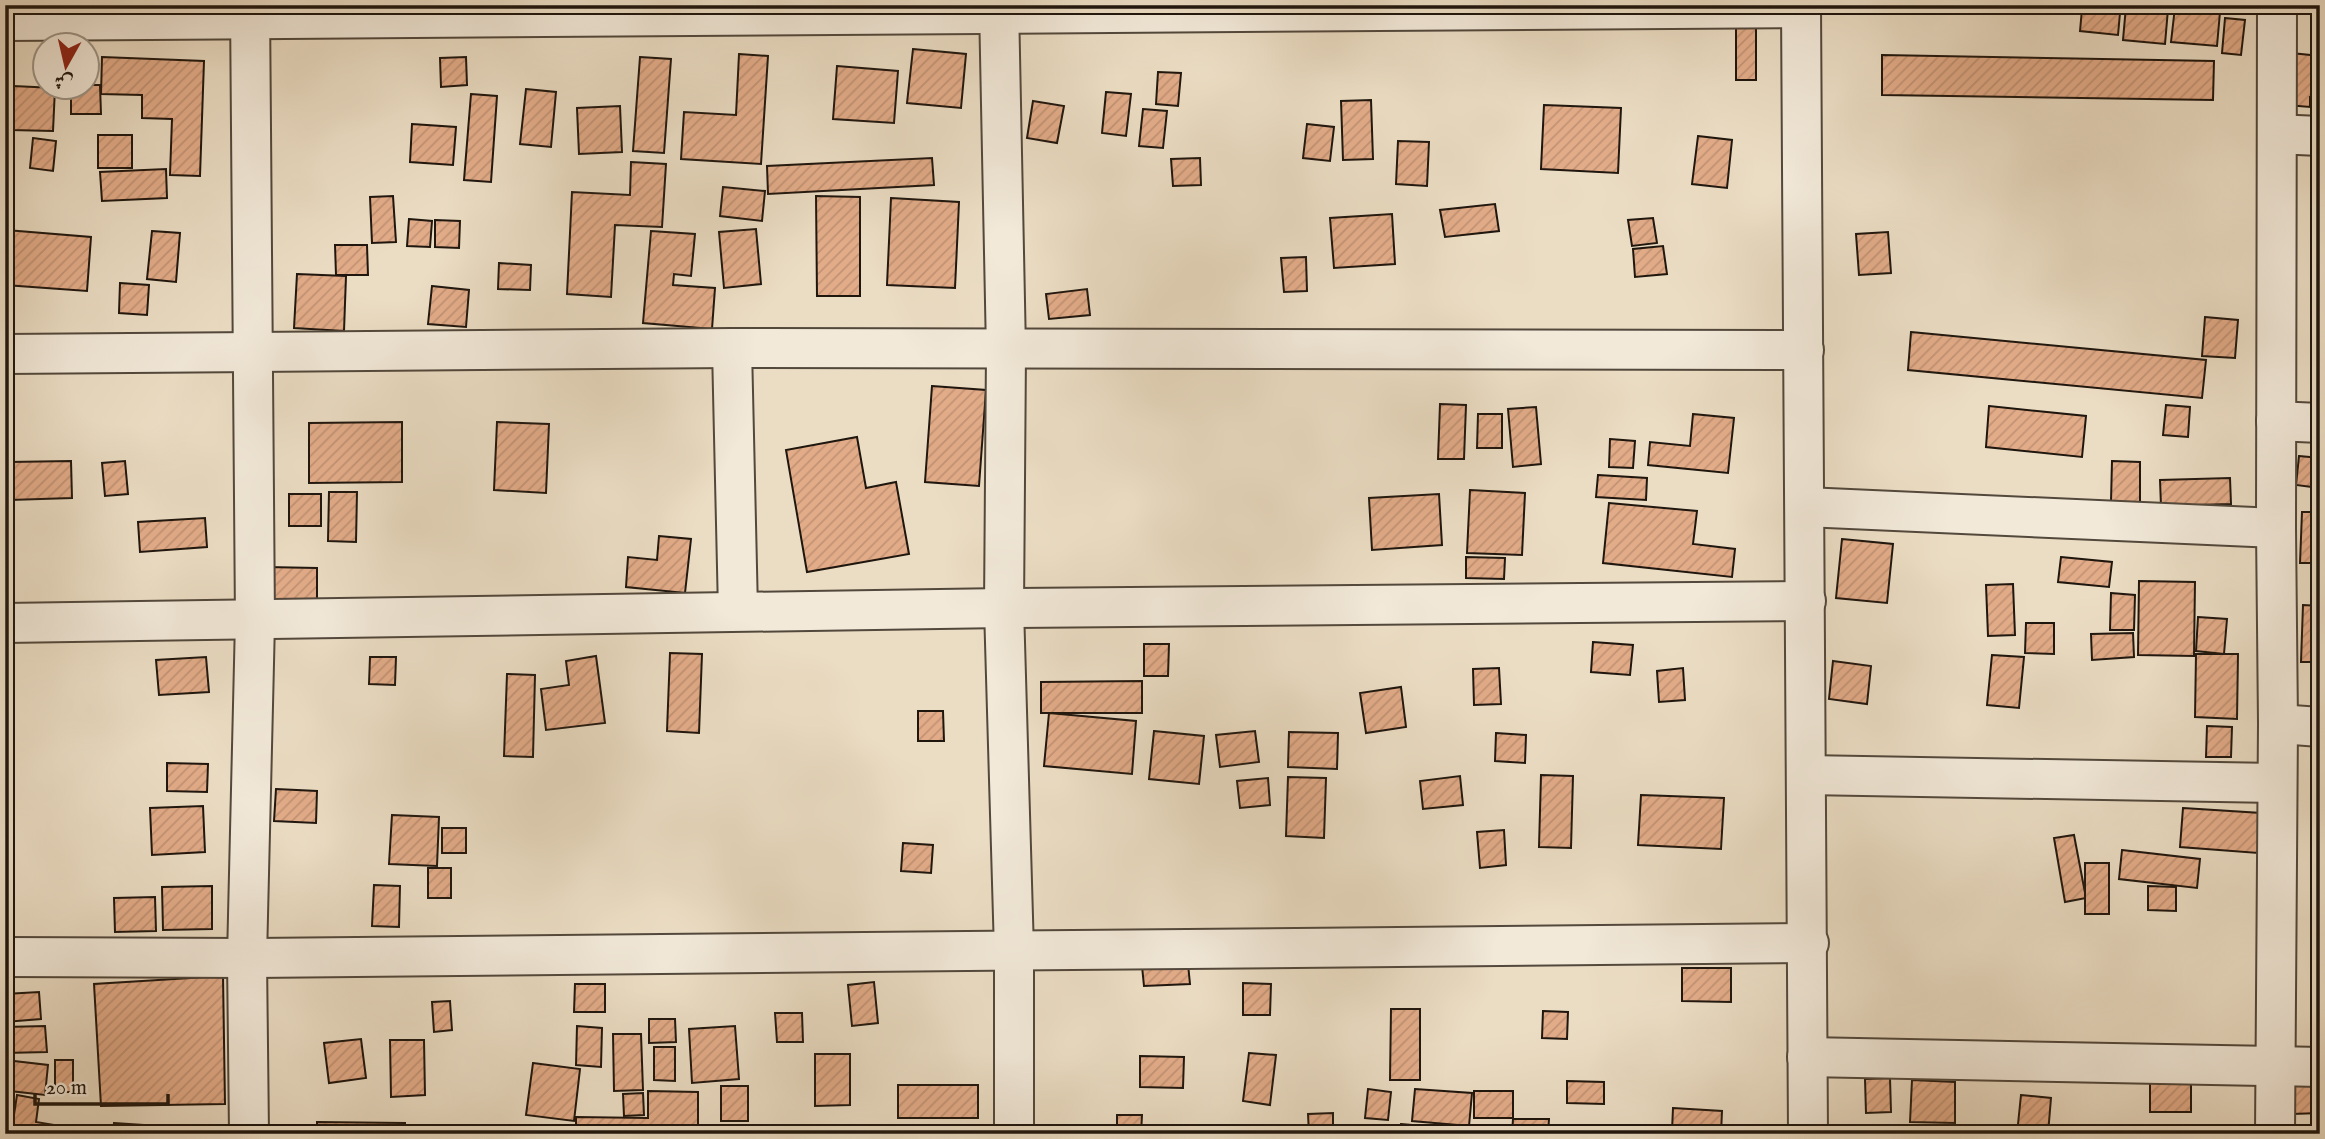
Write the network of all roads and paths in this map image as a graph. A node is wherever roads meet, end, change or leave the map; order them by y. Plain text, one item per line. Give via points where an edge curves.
1 (2277, 5) edge
2 (1801, 7) edge
3 (1000, 10) edge
4 (250, 12) edge
5 (5, 21) edge
6 (2277, 134) junction
7 (2320, 136) edge
8 (732, 348) junction
9 (1804, 350) junction
10 (254, 351) junction
11 (1006, 351) junction
12 (5, 354) edge
13 (2276, 421) junction
14 (2320, 423) edge
15 (1805, 508) junction
16 (2276, 528) junction
17 (1806, 601) junction
18 (1004, 608) junction
19 (738, 611) junction
20 (255, 621) junction
21 (5, 623) edge
22 (2278, 724) junction
23 (2320, 727) edge
24 (1806, 775) junction
25 (2276, 783) junction
26 (1809, 943) junction
27 (1014, 951) junction
28 (5, 957) edge
29 (247, 958) junction
30 (1807, 1058) junction
31 (2275, 1067) junction
32 (2320, 1067) edge
33 (249, 1134) edge
34 (1014, 1134) edge
35 (1808, 1134) edge
36 (2275, 1134) edge

1 - 6 street
2 - 3 street
2 - 9 street
3 - 4 street
3 - 11 street
4 - 5 street
4 - 10 street
6 - 7 street
6 - 13 street
8 - 10 street
8 - 11 street
8 - 19 street
9 - 11 street
9 - 15 street
10 - 12 street
10 - 20 street
11 - 18 street
13 - 14 street
13 - 16 street
15 - 16 street
15 - 17 street
16 - 22 street
17 - 18 street
17 - 24 street
18 - 19 street
18 - 27 street
19 - 20 street
20 - 21 street
20 - 29 street
22 - 23 street
22 - 25 street
24 - 25 street
24 - 26 street
25 - 31 street
26 - 27 street
26 - 30 street
27 - 29 street
27 - 34 street
28 - 29 street
29 - 33 street
30 - 31 street
30 - 35 street
31 - 32 street
31 - 36 street

